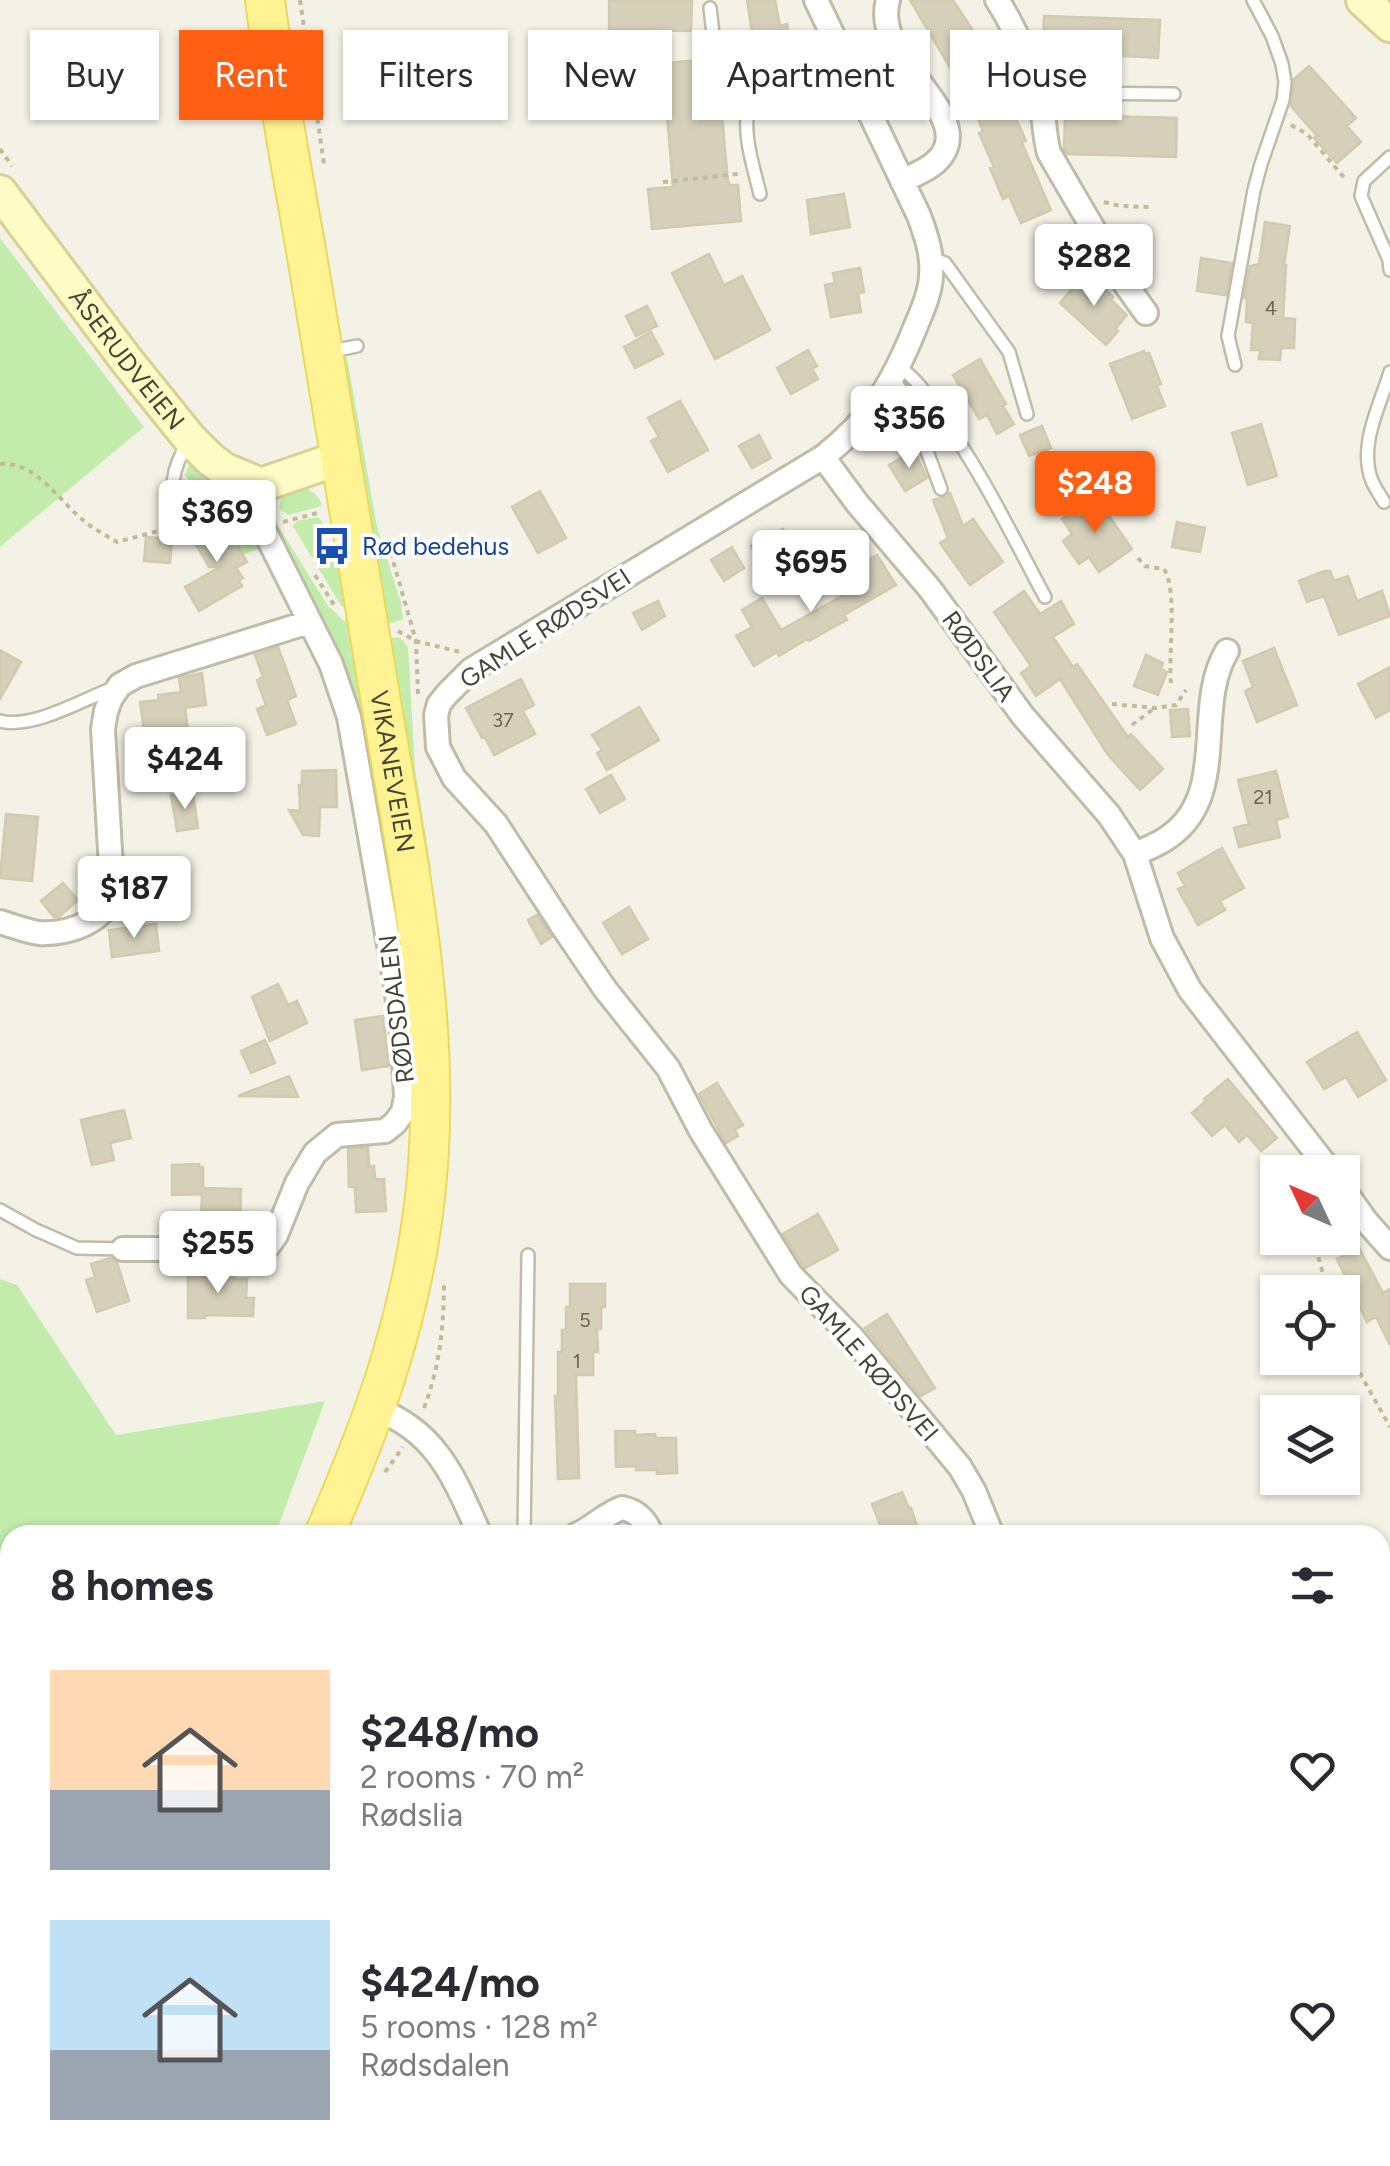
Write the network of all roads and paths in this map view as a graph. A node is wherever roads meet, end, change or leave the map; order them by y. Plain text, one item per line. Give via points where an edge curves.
1 (266, 0) edge
2 (816, 0) edge
3 (888, 0) edge
4 (997, 0) edge
5 (1252, 0) edge
6 (1363, 0) edge
7 (710, 8) dead end
8 (1390, 24) edge
9 (713, 30) edge
10 (830, 30) edge
11 (1011, 30) edge
12 (1122, 94) edge
13 (1174, 94) dead end
14 (746, 120) edge
15 (873, 120) edge
16 (1044, 120) edge
17 (1277, 120) junction
18 (1390, 158) edge
19 (755, 172) junction
20 (902, 181) junction
21 (663, 182) dead end
22 (1362, 188) junction
23 (1070, 189) junction
24 (0, 192) edge
25 (760, 194) dead end
26 (1149, 207) dead end
27 (930, 257) junction
28 (1390, 270) edge
29 (1146, 313) dead end
30 (1234, 365) dead end
31 (1390, 372) edge
32 (896, 373) junction
33 (1028, 414) dead end
34 (190, 439) junction
35 (340, 458) junction
36 (823, 458) junction
37 (0, 464) edge
38 (941, 489) dead end
39 (268, 498) junction
40 (1384, 502) dead end
41 (320, 512) dead end
42 (178, 526) joint
43 (1138, 558) dead end
44 (310, 568) dead end
45 (1045, 597) dead end
46 (334, 606) dead end
47 (309, 622) junction
48 (389, 630) dead end
49 (1227, 651) dead end
50 (488, 660) junction
51 (1170, 684) dead end
52 (120, 686) junction
53 (1186, 690) dead end
54 (1112, 704) dead end
55 (1156, 708) junction
56 (0, 721) edge
57 (1132, 725) dead end
58 (1135, 854) junction
59 (0, 922) edge
60 (1318, 1155) edge
61 (0, 1210) edge
62 (1360, 1213) edge
63 (1390, 1248) edge
64 (123, 1250) joint
65 (528, 1255) dead end
66 (1360, 1370) edge
67 (376, 1410) junction
68 (1390, 1427) edge
69 (328, 1525) edge
70 (475, 1525) edge
71 (524, 1525) edge
72 (593, 1525) edge
73 (646, 1525) edge
74 (988, 1525) edge

1 - 35 main road, VIKANEVEIEN via 340,350
2 - 10 street, GAMLE RØDSVEI
3 - 20 street via 886,28 894,47 947,128 942,156
4 - 11 street
5 - 17 lane via 1282,64
6 - 8 street
7 - 9 lane
12 - 13 lane
14 - 19 lane
15 - 20 street, GAMLE RØDSVEI
16 - 23 street via 1049,153
17 - 22 path via 1306,134 1343,178
17 - 30 lane via 1254,190 1228,336
18 - 22 lane
19 - 21 path
19 - 25 lane
20 - 27 street, GAMLE RØDSVEI
22 - 28 lane
23 - 26 path via 1102,202
23 - 29 street
24 - 34 street, ÅSERUDVEIEN
27 - 32 street, GAMLE RØDSVEI via 926,302
27 - 33 lane via 945,263 1009,352
31 - 40 lane via 1368,448 1372,480
32 - 36 street, GAMLE RØDSVEI via 865,420
32 - 38 lane
32 - 45 lane via 911,375 952,431
34 - 39 street, ÅSERUDVEIEN
34 - 42 lane via 173,471
35 - 39 street
35 - 67 main road, VIKANEVEIEN via 416,917 430,1056 423,1218
36 - 50 street, GAMLE RØDSVEI
36 - 58 street, RØDSLIA
37 - 42 path via 40,478 116,542
39 - 41 path via 283,522
39 - 47 street, RØDSDALEN via 256,499 256,514
43 - 51 path via 1164,569 1172,586
44 - 46 path
47 - 52 street
47 - 64 street, RØDSDALEN via 349,716 399,1009 402,1112 385,1130 337,1135 325,1143 297,1183 276,1235 254,1255
48 - 50 path
49 - 58 street via 1214,686 1198,798 1170,837
50 - 74 street, GAMLE RØDSVEI via 439,704 438,746 454,778 496,824 595,974 668,1068 791,1275 852,1336 960,1466
52 - 56 lane via 36,719
52 - 59 street via 104,729 110,902 79,927 56,933
53 - 55 path via 1176,705
54 - 55 path
55 - 57 path
58 - 60 street, RØDSLIA via 1162,938 1190,990
61 - 64 lane via 77,1248
62 - 63 street
65 - 71 lane
66 - 68 path
67 - 69 main road, VIKANEVEIEN
67 - 70 street via 401,1420 439,1454
72 - 73 street via 622,1508

